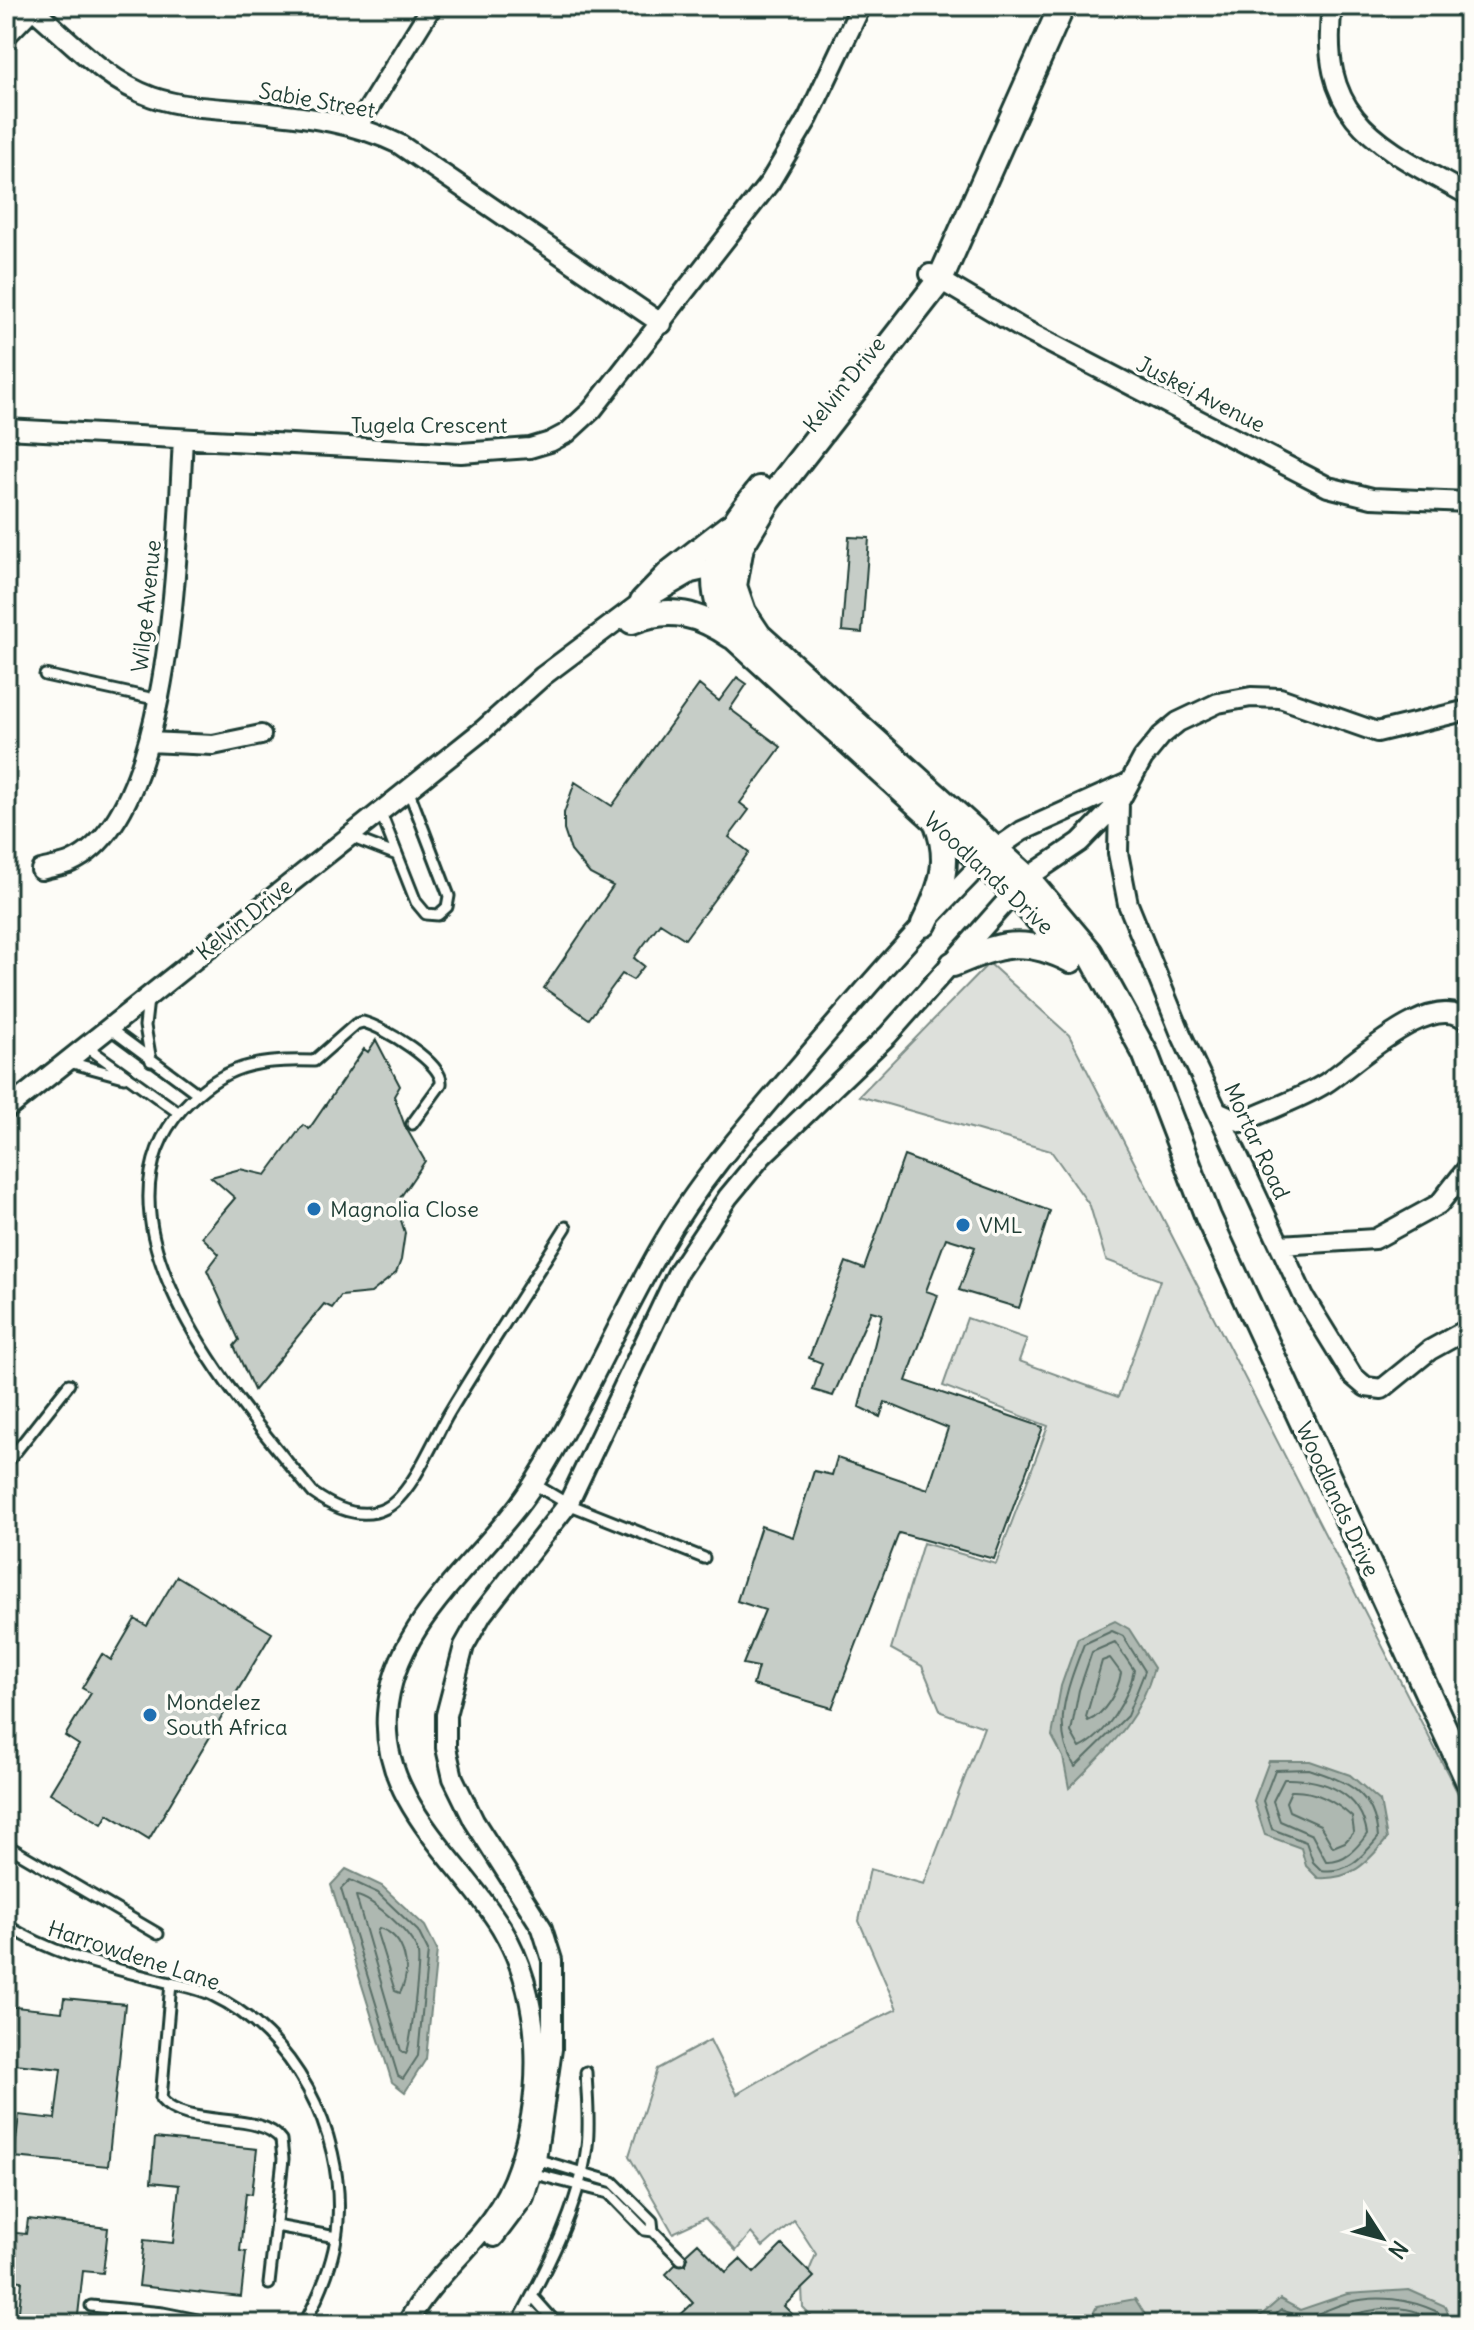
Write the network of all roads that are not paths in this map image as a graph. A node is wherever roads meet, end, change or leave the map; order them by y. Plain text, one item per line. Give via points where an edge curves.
1 (432, 6) edge
2 (861, 6) edge
3 (1062, 6) edge
4 (1332, 6) edge
5 (34, 7) edge
6 (6, 36) edge
7 (357, 127) junction
8 (1468, 195) edge
9 (935, 277) junction
10 (662, 324) junction
11 (6, 429) edge
12 (183, 439) junction
13 (1468, 502) edge
14 (731, 525) junction
15 (725, 570) junction
16 (637, 611) junction
17 (734, 637) junction
18 (45, 675) dead end
19 (159, 700) junction
20 (1468, 710) edge
21 (261, 735) dead end
22 (149, 742) junction
23 (1128, 783) junction
24 (408, 789) junction
25 (1119, 802) junction
26 (380, 810) junction
27 (936, 821) junction
28 (347, 836) junction
29 (397, 855) junction
30 (989, 856) junction
31 (41, 870) dead end
32 (1020, 885) junction
33 (924, 924) junction
34 (1077, 963) junction
35 (953, 964) junction
36 (149, 996) junction
37 (1468, 1022) edge
38 (109, 1028) junction
39 (87, 1047) junction
40 (151, 1061) junction
41 (67, 1062) junction
42 (127, 1077) junction
43 (197, 1093) junction
44 (6, 1110) edge
45 (1217, 1111) junction
46 (179, 1113) junction
47 (412, 1124) dead end
48 (1466, 1170) edge
49 (1208, 1217) junction
50 (566, 1227) dead end
51 (1280, 1245) junction
52 (1468, 1329) edge
53 (69, 1384) dead end
54 (6, 1464) edge
55 (534, 1484) junction
56 (568, 1504) junction
57 (704, 1558) dead end
58 (1468, 1780) edge
59 (6, 1845) edge
60 (6, 1925) edge
61 (158, 1934) dead end
62 (171, 1983) junction
63 (586, 2072) dead end
64 (527, 2164) junction
65 (582, 2172) junction
66 (577, 2186) junction
67 (636, 2205) junction
68 (628, 2213) junction
69 (276, 2226) junction
70 (653, 2231) junction
71 (336, 2237) junction
72 (681, 2259) dead end
73 (269, 2284) dead end
74 (532, 2296) junction
75 (91, 2306) dead end
76 (526, 2307) junction
77 (218, 2324) edge
78 (304, 2324) edge
79 (407, 2324) edge
80 (420, 2324) edge
81 (517, 2324) edge
82 (543, 2324) edge
83 (557, 2324) edge

1 - 7 street
2 - 10 street, Tugela Crescent via 808,118 770,182
3 - 9 main road, Kelvin Drive
4 - 8 street via 1330,51 1339,97 1380,145
5 - 6 street
5 - 7 street, Sabie Street via 117,79 151,97 190,107
7 - 10 street, Sabie Street via 409,151
9 - 13 street, Juskei Avenue via 1021,328 1328,487 1372,498
9 - 14 main road, Kelvin Drive
9 - 15 main road, Kelvin Drive via 769,500
10 - 12 street, Tugela Crescent via 592,410 567,433 530,448 461,453
11 - 12 street, Tugela Crescent
12 - 19 street, Wilge Avenue via 169,654
14 - 15 main road, Kelvin Drive
14 - 16 main road via 671,572
15 - 16 street, Kelvin Drive via 680,577
15 - 17 main road, Woodlands Drive via 719,608
15 - 30 main road, Woodlands Drive via 759,636
16 - 17 main road via 697,617
16 - 24 street, Kelvin Drive via 543,676
17 - 27 main road, Woodlands Drive
18 - 19 lane
19 - 22 street, Wilge Avenue
20 - 23 street, Mortar Road via 1377,732 1290,700 1234,699 1178,722 1151,746
21 - 22 street via 213,745
22 - 31 street, Wilge Avenue via 121,810 104,835 70,863
23 - 25 street, Mortar Road
23 - 30 street via 1022,831
24 - 26 street, Kelvin Drive
24 - 29 lane via 449,896 443,912 434,917 419,907
25 - 32 street via 1080,842
25 - 45 street, Mortar Road via 1118,853 1128,904
26 - 28 street, Kelvin Drive
26 - 29 lane
27 - 30 main road, Woodlands Drive
27 - 33 main road via 946,868
28 - 29 lane
28 - 36 street, Kelvin Drive
30 - 32 main road, Woodlands Drive
30 - 33 street
32 - 34 main road, Woodlands Drive
32 - 35 street
32 - 49 main road, Woodlands Drive via 1090,953 1127,1018
33 - 55 street via 709,1174 661,1245
34 - 35 main road via 1047,948 1019,944
34 - 49 main road, Woodlands Drive
35 - 56 street via 762,1156 702,1232
36 - 38 street, Kelvin Drive
36 - 40 lane via 145,1026
37 - 45 street via 1436,1012 1413,1021 1324,1084 1256,1116 1242,1122
38 - 39 street, Kelvin Drive
38 - 40 lane
39 - 41 street, Kelvin Drive
39 - 42 lane
40 - 43 lane
41 - 42 lane
41 - 44 street, Kelvin Drive
42 - 46 lane
43 - 46 lane
43 - 47 lane via 241,1066 314,1061 363,1022 411,1048 439,1072 441,1084
45 - 51 street, Mortar Road
46 - 50 lane via 157,1143 149,1172 147,1198 160,1262 232,1395 313,1493 351,1513 384,1510 402,1496
48 - 51 street via 1439,1204 1375,1239
49 - 58 main road, Woodlands Drive
51 - 52 street, Mortar Road via 1345,1366 1366,1387 1386,1387 1430,1350
53 - 54 lane
55 - 56 lane
55 - 64 street via 407,1645 387,1716 396,1777 413,1810 499,1924 523,1981 535,2064
56 - 57 lane
56 - 64 street via 476,1625 464,1646 446,1715 453,1778 542,1928 552,1960 552,2049
59 - 61 lane
60 - 62 lane, Harrowdene Lane via 50,1950
62 - 69 lane via 161,2099 190,2114 277,2135 283,2159
62 - 71 lane, Harrowdene Lane via 211,1995 255,2025 287,2056 326,2128 338,2198
63 - 65 lane via 589,2124
64 - 65 lane
64 - 66 lane
64 - 79 street via 497,2214
64 - 80 street via 524,2197
65 - 66 lane
65 - 67 lane via 613,2182
66 - 68 lane via 609,2193
66 - 74 lane
67 - 68 lane
67 - 70 lane via 652,2221
68 - 70 lane
69 - 71 lane
69 - 73 lane
70 - 72 lane
71 - 78 lane, Harrowdene Lane
74 - 76 lane
74 - 83 lane
75 - 77 lane
76 - 81 lane
76 - 82 lane

